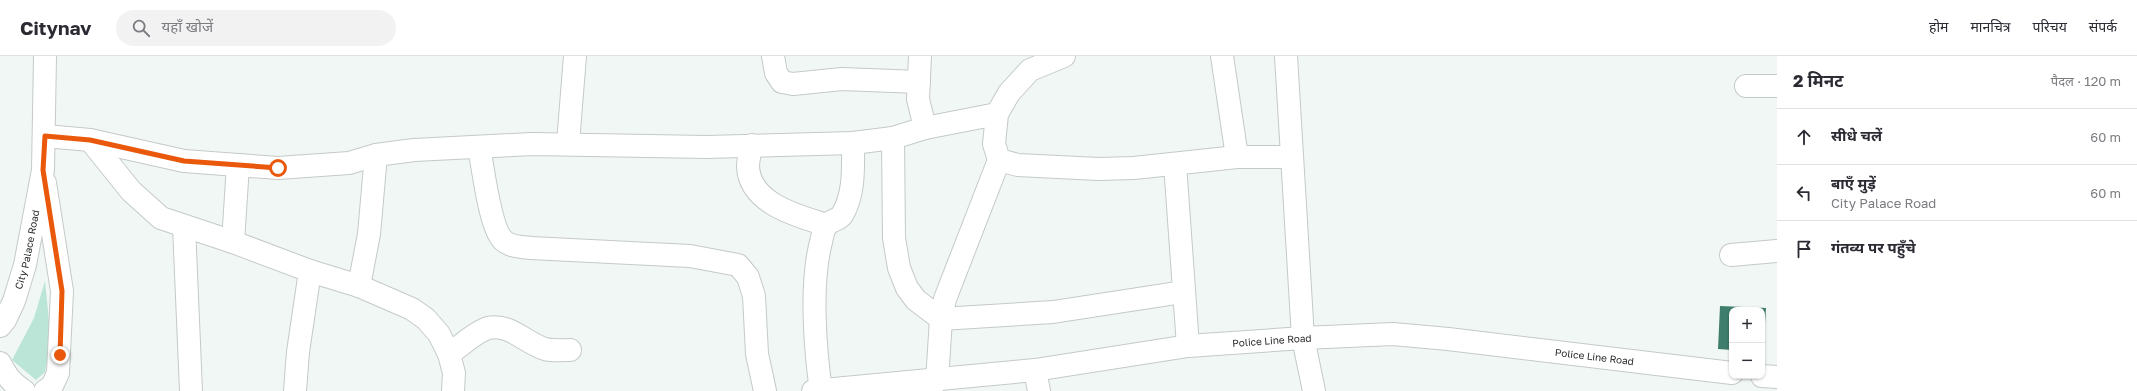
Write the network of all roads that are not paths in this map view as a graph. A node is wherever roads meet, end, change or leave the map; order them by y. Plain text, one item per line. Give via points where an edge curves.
1 (45, 56) edge
2 (575, 56) edge
3 (773, 56) edge
4 (920, 56) edge
5 (1064, 56) edge
6 (1222, 56) edge
7 (1286, 56) edge
8 (1030, 63) edge
9 (919, 82) junction
10 (1746, 86) dead end
11 (1777, 86) edge
12 (997, 114) junction
13 (925, 128) junction
14 (45, 136) junction
15 (893, 138) junction
16 (90, 140) junction
17 (568, 143) junction
18 (853, 143) junction
19 (752, 145) junction
20 (479, 147) junction
21 (376, 155) junction
22 (1237, 157) junction
23 (1292, 157) junction
24 (999, 160) junction
25 (1175, 164) junction
26 (238, 165) junction
27 (43, 170) junction
28 (827, 225) junction
29 (184, 226) junction
30 (233, 242) junction
31 (1777, 251) edge
32 (1731, 255) dead end
33 (310, 271) junction
34 (360, 286) junction
35 (1183, 292) junction
36 (940, 319) junction
37 (0, 326) edge
38 (1303, 338) junction
39 (1188, 346) junction
40 (570, 350) dead end
41 (449, 354) junction
42 (0, 363) edge
43 (1729, 373) edge
44 (1765, 376) edge
45 (1777, 377) edge
46 (936, 381) junction
47 (1037, 381) edge
48 (24, 391) edge
49 (45, 391) edge
50 (191, 391) edge
51 (294, 391) edge
52 (453, 391) edge
53 (765, 391) edge
54 (818, 391) edge
55 (1314, 391) edge

1 - 14 street, City Palace Road
2 - 17 street
3 - 9 street via 776,73 782,82 793,84 842,79
4 - 9 street
5 - 8 street
6 - 22 street
7 - 23 street
8 - 12 street
9 - 13 street via 918,99
10 - 11 street
12 - 13 street
12 - 24 street via 994,144
13 - 15 street
14 - 16 street
14 - 27 street, City Palace Road
15 - 18 street
15 - 36 street via 894,238 899,268 907,288 916,300
16 - 26 street via 184,161
16 - 29 street via 146,207 161,218
17 - 19 street via 706,147
17 - 20 street
18 - 19 street
18 - 28 street via 852,181 847,204 842,216
19 - 28 street via 748,166 751,180 757,190 778,207
20 - 21 street via 414,150
20 - 53 street via 491,213 504,241 518,247 690,256 738,265 748,277 754,296 757,354
21 - 26 street via 349,163 278,168
21 - 34 street via 369,234
22 - 23 street
22 - 25 street
23 - 38 street
24 - 25 street via 1018,165 1098,169
24 - 36 street via 972,233 952,277
25 - 35 street
26 - 30 street
27 - 37 street, City Palace Road via 24,265 14,301
27 - 49 street, City Palace Road via 62,291 58,373 52,386
28 - 54 street via 821,242 817,278 815,344
29 - 30 street
29 - 50 street
30 - 33 street
31 - 32 street
33 - 34 street
33 - 51 street
34 - 41 street via 412,309 426,319 439,334
35 - 36 street via 1053,312
35 - 39 street
36 - 46 street
38 - 39 street, Police Line Road
38 - 43 street, Police Line Road via 1392,334
38 - 55 street
39 - 47 street, Police Line Road
40 - 41 street via 546,349 528,342 513,331 499,327 487,329
41 - 52 street via 454,373
42 - 48 street via 6,376
44 - 45 street
46 - 47 street, Police Line Road
46 - 54 street, Police Line Road

